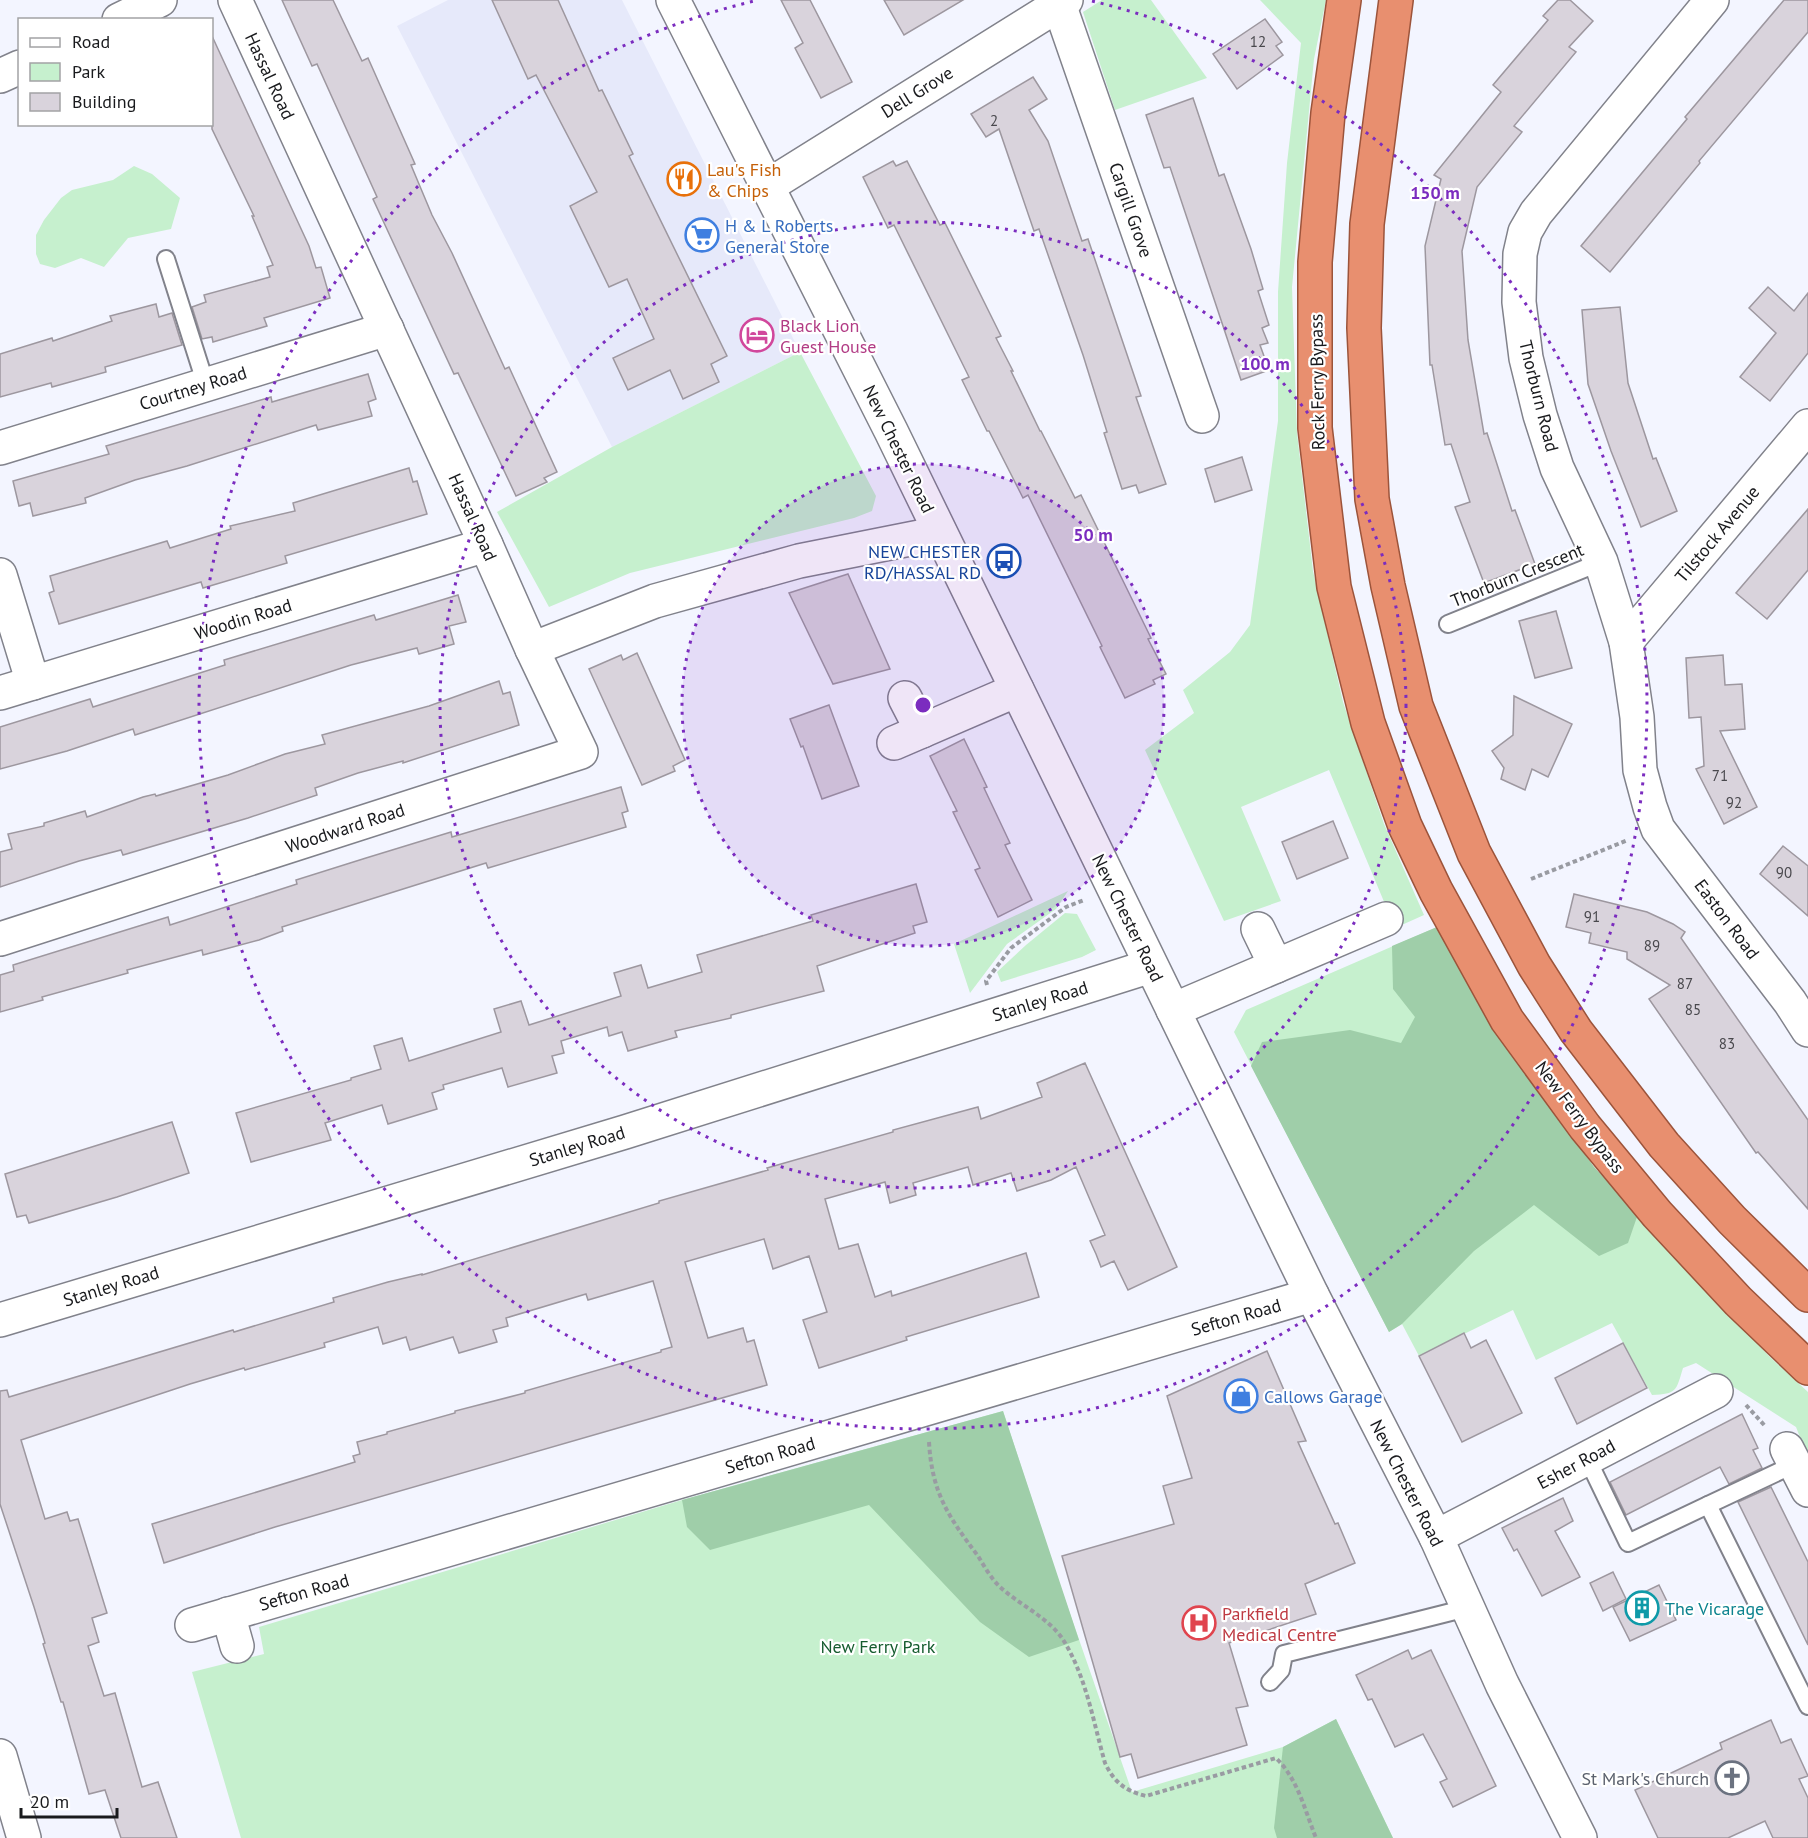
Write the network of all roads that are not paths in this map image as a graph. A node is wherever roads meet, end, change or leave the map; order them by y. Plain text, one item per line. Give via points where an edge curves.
1 (160, 0) edge
2 (235, 0) edge
3 (673, 0) edge
4 (1344, 0) edge
5 (1395, 0) edge
6 (1712, 0) edge
7 (1063, 2) edge
8 (123, 18) edge
9 (18, 67) edge
10 (0, 76) edge
11 (768, 186) junction
12 (166, 259) dead end
13 (387, 329) junction
14 (206, 385) junction
15 (1202, 416) dead end
16 (1808, 426) edge
17 (0, 448) edge
18 (940, 533) junction
19 (486, 545) junction
20 (1601, 562) junction
21 (0, 575) edge
22 (1448, 624) dead end
23 (1626, 642) junction
24 (532, 649) junction
25 (33, 683) junction
26 (1017, 690) junction
27 (0, 693) edge
28 (906, 698) dead end
29 (1654, 818) joint
30 (1406, 826) joint
31 (1386, 919) dead end
32 (1258, 929) dead end
33 (0, 939) edge
34 (1151, 966) junction
35 (1276, 966) junction
36 (1799, 991) edge
37 (1173, 1010) junction
38 (1808, 1030) edge
39 (1312, 1295) junction
40 (1808, 1295) edge
41 (0, 1320) edge
42 (1808, 1368) edge
43 (1716, 1391) road end
44 (1587, 1458) junction
45 (1796, 1468) edge
46 (1708, 1505) junction
47 (1436, 1537) junction
48 (1467, 1608) junction
49 (228, 1614) junction
50 (192, 1625) dead end
51 (237, 1646) dead end
52 (1270, 1682) dead end
53 (1808, 1706) edge
54 (0, 1756) edge
55 (24, 1838) edge
56 (1580, 1838) edge

1 - 8 street
2 - 13 street, Hassal Road
3 - 11 street, New Chester Road
4 - 30 highway, Rock Ferry Bypass via 1328,113 1315,262 1315,428 1334,587 1368,723
5 - 40 highway via 1367,224 1364,328 1372,498 1416,706 1474,853 1534,965 1576,1031 1664,1145
6 - 20 street, Thorburn Road via 1536,213 1525,232 1520,254 1519,302 1540,415 1557,468
7 - 11 street, Dell Grove
7 - 15 street, Cargill Grove
9 - 10 street
11 - 18 street, New Chester Road
12 - 14 lane
13 - 14 street, Courtney Road
13 - 19 street, Hassal Road
14 - 17 street, Courtney Road
16 - 23 street, Tilstock Avenue
18 - 24 street via 799,561 655,601
18 - 26 street, New Chester Road
19 - 24 street, Hassal Road
19 - 25 street, Woodin Road
20 - 22 lane, Thorburn Crescent
20 - 23 street, Thorburn Road
21 - 25 street
23 - 29 street, Thorburn Road via 1641,770
24 - 33 street, Woodward Road via 581,752
25 - 27 street, Woodin Road
26 - 28 street via 908,737
26 - 34 street, New Chester Road
29 - 36 street, Easton Road
30 - 42 highway, New Ferry Bypass via 1436,891 1507,1020 1585,1127 1657,1215
31 - 35 street
32 - 35 street
34 - 37 street, New Chester Road
34 - 41 street, Stanley Road via 614,1135
35 - 37 street
36 - 38 street, Easton Road
37 - 39 street, New Chester Road
39 - 47 street, New Chester Road
39 - 49 street, Sefton Road via 1041,1385 927,1408
43 - 44 street, Esher Road
44 - 46 lane via 1628,1544
44 - 47 street, Esher Road
45 - 46 lane
46 - 53 lane
47 - 48 street, New Chester Road
48 - 52 lane via 1284,1654 1281,1670
48 - 56 street, New Chester Road
49 - 50 street, Sefton Road
49 - 51 street
54 - 55 street

